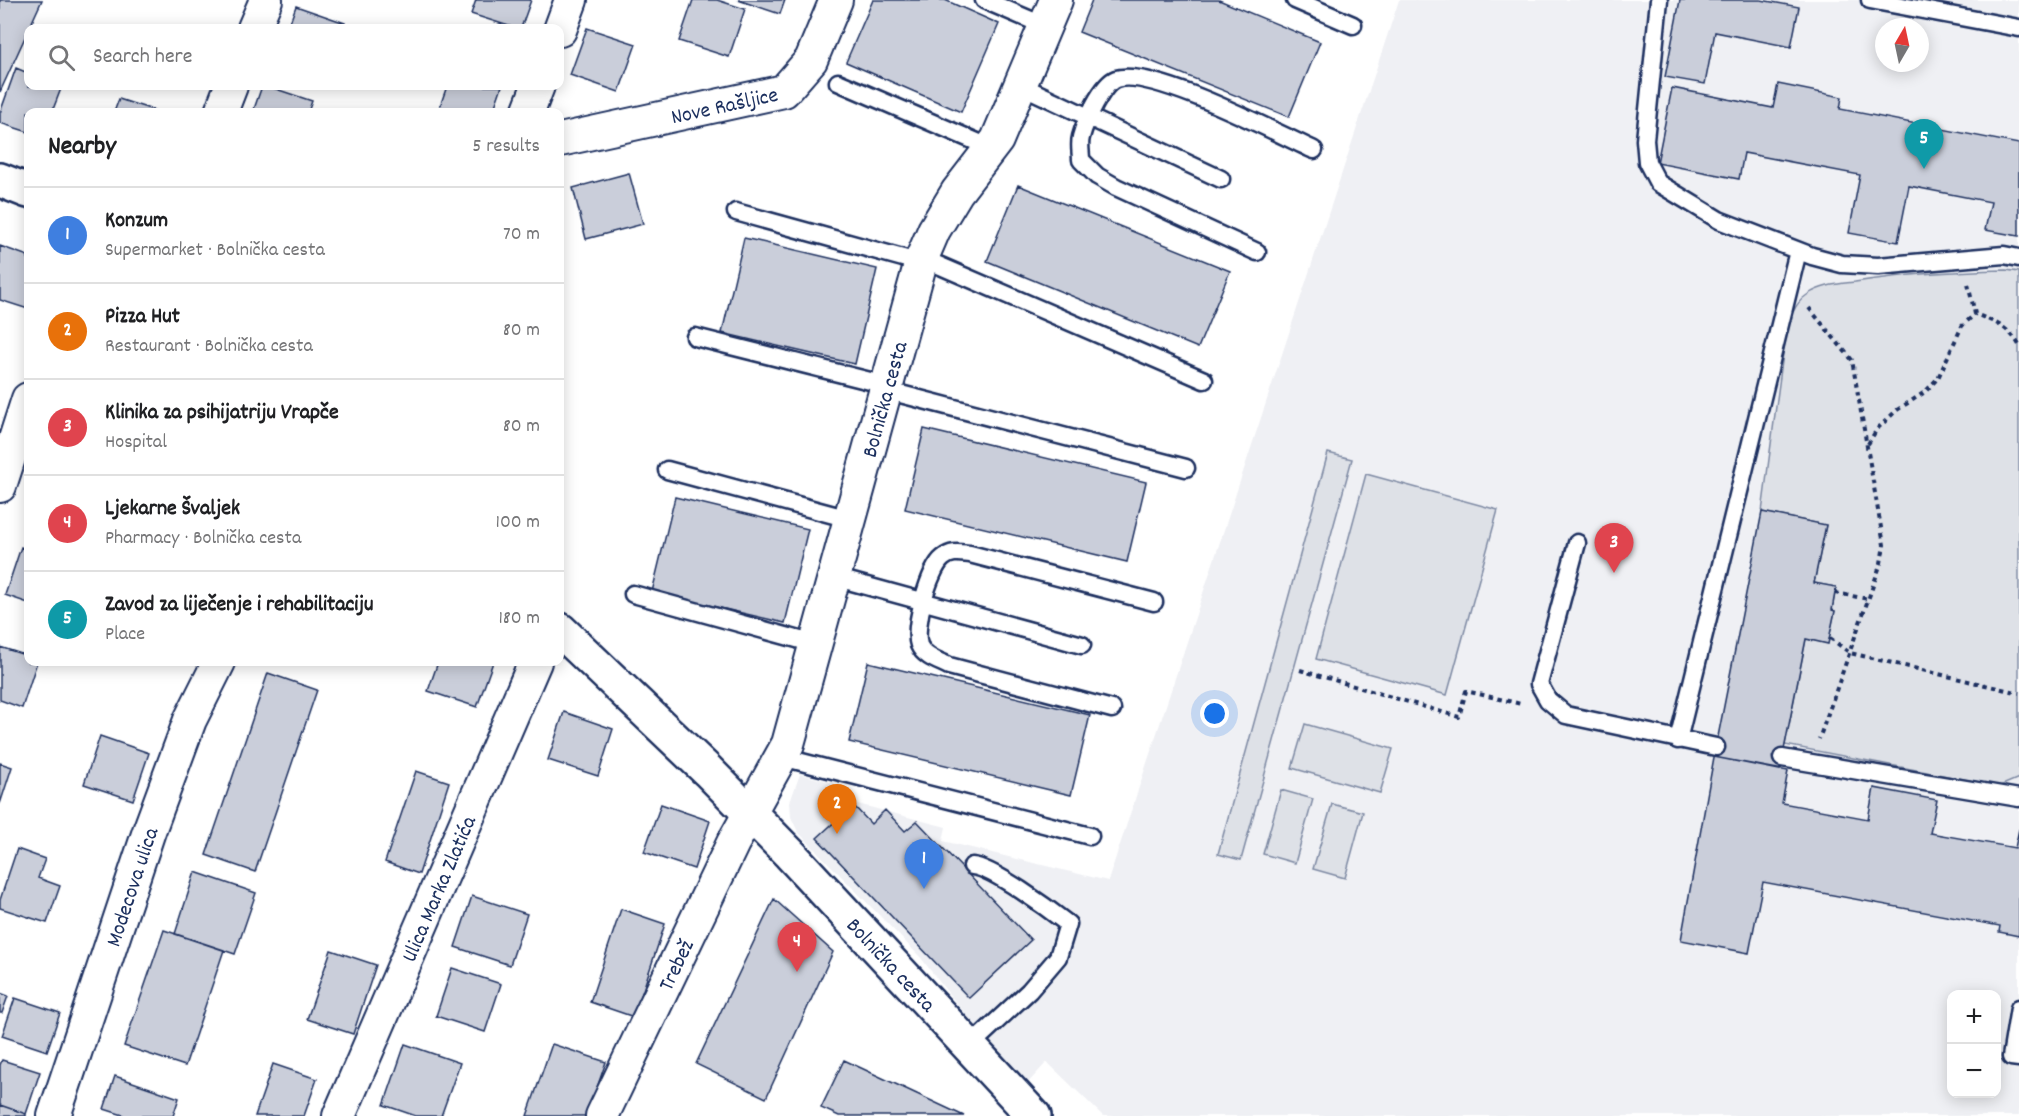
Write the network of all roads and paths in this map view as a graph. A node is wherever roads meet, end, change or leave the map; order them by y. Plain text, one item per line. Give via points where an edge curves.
1 (266, 0) edge
2 (571, 0) edge
3 (836, 0) edge
4 (984, 0) edge
5 (1295, 0) edge
6 (1659, 0) edge
7 (1870, 0) edge
8 (1050, 13) edge
9 (256, 24) edge
10 (562, 24) edge
11 (1353, 25) dead end
12 (2019, 28) edge
13 (838, 82) dead end
14 (1020, 85) junction
15 (229, 90) edge
16 (536, 90) edge
17 (222, 108) edge
18 (530, 108) edge
19 (1090, 116) junction
20 (564, 139) edge
21 (991, 148) junction
22 (1314, 150) dead end
23 (1221, 179) dead end
24 (0, 180) edge
25 (24, 189) edge
26 (735, 212) dead end
27 (1798, 251) junction
28 (1257, 252) dead end
29 (2019, 258) edge
30 (1962, 259) junction
31 (921, 261) junction
32 (1790, 284) junction
33 (1975, 314) junction
34 (695, 337) dead end
35 (2019, 345) edge
36 (1204, 380) dead end
37 (886, 388) junction
38 (24, 411) edge
39 (1867, 444) junction
40 (1186, 468) dead end
41 (667, 471) dead end
42 (0, 486) edge
43 (849, 519) junction
44 (1577, 543) dead end
45 (834, 577) junction
46 (1835, 593) dead end
47 (633, 594) dead end
48 (1869, 599) junction
49 (924, 602) junction
50 (1154, 602) dead end
51 (564, 634) edge
52 (1830, 638) dead end
53 (815, 644) junction
54 (1082, 645) dead end
55 (1850, 653) junction
56 (217, 666) edge
57 (533, 666) edge
58 (1300, 670) dead end
59 (2019, 693) edge
60 (1112, 709) dead end
61 (1566, 715) junction
62 (1678, 740) junction
63 (1716, 747) dead end
64 (782, 757) junction
65 (1782, 758) dead end
66 (1811, 762) junction
67 (2019, 798) edge
68 (748, 813) junction
69 (1090, 836) dead end
70 (972, 866) dead end
71 (2019, 1008) edge
72 (970, 1046) junction
73 (2019, 1058) edge
74 (54, 1116) edge
75 (339, 1116) edge
76 (602, 1116) edge
77 (1034, 1116) edge

1 - 9 street
2 - 10 street
3 - 20 street, Nove Rašljice via 811,60 784,91
4 - 8 lane
5 - 11 lane
6 - 27 lane via 1645,140 1647,162 1658,183 1719,220
7 - 12 lane
8 - 14 street, Bolnička cesta
13 - 21 lane
14 - 19 lane
14 - 21 street, Bolnička cesta
15 - 17 street
16 - 18 street
19 - 22 lane via 1106,85 1117,79 1138,78 1176,88
19 - 23 lane
19 - 28 lane via 1081,138 1080,160 1097,176
21 - 31 street, Bolnička cesta via 957,192
24 - 25 street
26 - 31 lane
27 - 30 lane via 1842,264 1878,266
27 - 32 lane
29 - 30 lane via 2004,255
30 - 33 path
31 - 36 lane
31 - 37 street, Bolnička cesta
32 - 39 path via 1852,360
32 - 62 lane
33 - 35 path via 2001,324
33 - 39 path via 1962,326 1938,378 1925,392 1897,410
34 - 37 lane
37 - 40 lane
37 - 43 street, Bolnička cesta
38 - 42 street
39 - 48 path via 1884,545
41 - 43 lane
43 - 45 street, Bolnička cesta
44 - 61 lane via 1539,684 1548,700
45 - 49 lane
45 - 53 street, Bolnička cesta
46 - 48 path
47 - 53 lane
48 - 55 path
49 - 50 lane via 933,571 941,559 953,552
49 - 54 lane
49 - 60 lane via 917,633 920,647 929,657 949,666
51 - 68 street, Bolnička cesta
52 - 55 path
53 - 64 street, Bolnička cesta
55 - 59 path
55 - 66 path
56 - 74 street, Modecova ulica via 190,720 149,831
57 - 75 street, Ulica Marka Zlatića
58 - 61 path via 1459,717 1466,691
61 - 62 lane
62 - 63 lane
64 - 68 street, Bolnička cesta
64 - 69 lane
65 - 66 lane
66 - 67 lane
68 - 72 street, Bolnička cesta
68 - 76 street, Trebež
70 - 72 lane via 998,877 1068,924 1058,957 1029,991
71 - 73 lane via 2011,1057
72 - 77 street, Bolnička cesta

